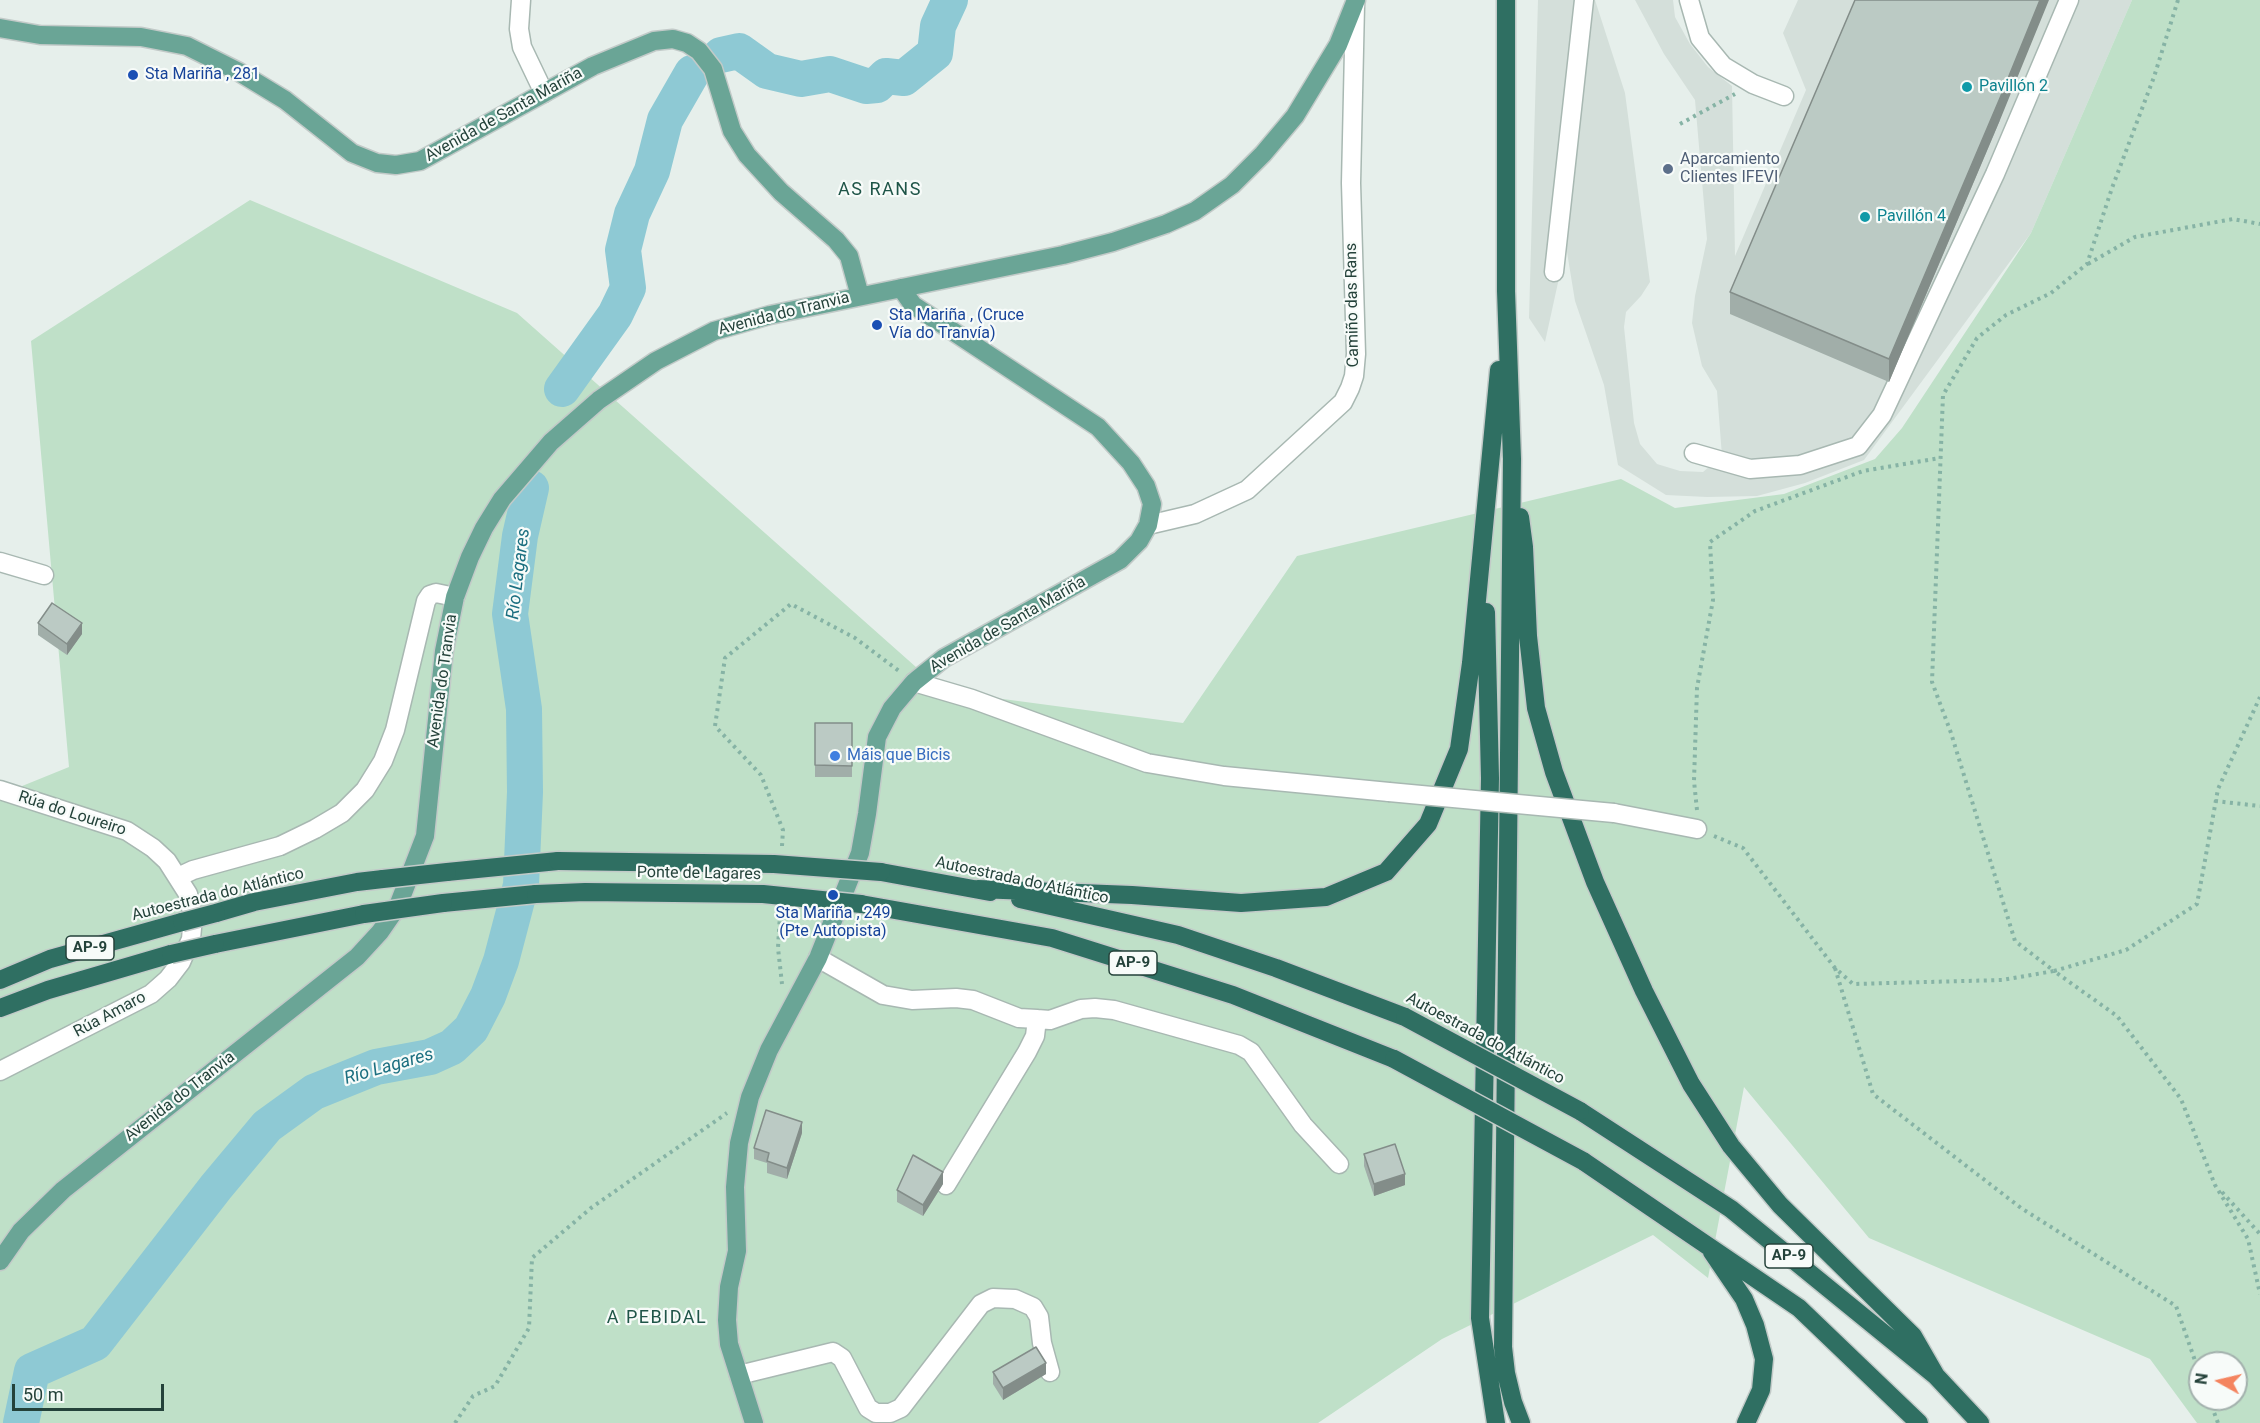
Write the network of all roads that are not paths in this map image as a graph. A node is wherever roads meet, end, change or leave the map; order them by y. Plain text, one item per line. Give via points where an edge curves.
1 (521, 0) edge
2 (1506, 0) edge
3 (1584, 0) edge
4 (1689, 0) edge
5 (2069, 0) edge
6 (1355, 2) edge
7 (0, 28) edge
8 (544, 93) junction
9 (1784, 96) dead end
10 (1554, 272) dead end
11 (901, 288) junction
12 (1506, 291) junction
13 (860, 296) junction
14 (1694, 453) dead end
15 (1512, 459) junction
16 (1148, 525) junction
17 (1484, 532) junction
18 (0, 562) edge
19 (44, 575) dead end
20 (455, 597) junction
21 (914, 682) junction
22 (0, 790) edge
23 (1697, 829) road end
24 (558, 861) joint
25 (881, 872) joint
26 (178, 877) junction
27 (978, 889) junction
28 (188, 894) joint
29 (818, 958) junction
30 (0, 980) edge
31 (0, 1008) edge
32 (1037, 1019) junction
33 (0, 1071) edge
34 (1338, 1164) dead end
35 (946, 1185) dead end
36 (1706, 1244) junction
37 (0, 1261) edge
38 (1050, 1372) dead end
39 (739, 1375) junction
40 (1936, 1376) junction
41 (754, 1423) edge
42 (1496, 1423) edge
43 (1521, 1423) edge
44 (1746, 1423) edge
45 (1919, 1423) edge
46 (1980, 1423) edge

1 - 8 street via 522,47
2 - 12 highway
3 - 10 street
4 - 9 street via 1700,38 1723,66
5 - 14 street via 1995,174 1882,415 1858,447 1800,465 1750,469
6 - 11 main road, Avenida do Tranvia via 1338,45 1295,116 1232,185 1196,211 1155,228 1073,252
6 - 16 street, Camiño das Rans via 1351,183 1356,354 1350,388 1343,402 1247,490 1195,514
7 - 8 main road, Avenida de Santa Mariña via 40,35 141,37 187,46 285,100 352,153 377,163 420,161
8 - 13 main road, Avenida de Santa Mariña via 593,66 654,41 673,39 687,43 699,51 712,69 732,131 747,155 849,256
11 - 13 main road, Avenida do Tranvia
11 - 16 main road via 913,305 1098,427 1146,486 1152,504
12 - 15 highway
12 - 17 highway
13 - 20 main road, Avenida do Tranvia via 714,331 656,361 599,400 551,442 502,499 470,557
15 - 40 highway via 1524,547 1536,708 1554,772 1587,860 1644,991 1691,1084 1731,1146 1780,1205 1913,1336
15 - 43 highway via 1503,1347 1506,1373
16 - 21 main road, Avenida de Santa Mariña via 1120,560 944,658
17 - 27 highway via 1459,748 1428,824 1386,872 1326,897 1241,903
17 - 42 highway via 1490,778 1480,1318
18 - 19 street
20 - 26 street via 436,593 426,601 395,730 383,761 350,805 315,829 280,846
20 - 37 main road, Avenida do Tranvia via 444,651 424,836 398,906 357,957 63,1190 21,1231
21 - 23 street, bridge via 1147,763 1224,776 1614,813
21 - 29 main road, Avenida de Santa Mariña via 892,708 877,737 860,853
22 - 26 street, Rúa do Loureiro via 127,831 153,848
24 - 25 highway, Ponte de Lagares / AP-9, bridge via 774,864
24 - 30 highway, Autoestrada do Atlántico / AP-9, bridge via 357,882 254,902 50,959
25 - 27 highway, Autoestrada do Atlántico / AP-9
26 - 28 street, Rúa do Loureiro
27 - 40 highway, Autoestrada do Atlántico / AP-9, bridge via 1178,935 1405,1017 1580,1111 1731,1209
28 - 33 street, Rúa Amaro via 193,917 191,939 168,979 151,994
29 - 32 street via 883,995 912,1000 973,1000 1019,1017
29 - 39 main road, Avenida de Santa Mariña via 769,1050 750,1097 739,1143 735,1187 737,1251 727,1320 729,1344
31 - 36 highway, Ponte de Lagares / AP-9, bridge via 171,954 364,914 443,903 585,892 763,894 861,904 1052,938 1233,995 1394,1059 1583,1161
32 - 34 street via 1050,1020 1081,1009 1105,1009 1239,1046 1251,1052 1303,1125
32 - 35 street via 1035,1036 1027,1052
36 - 44 highway via 1744,1299 1764,1359 1761,1390
36 - 45 highway, AP-9 via 1799,1308
38 - 39 street via 1039,1317 1033,1307 1015,1299 993,1298 981,1304 901,1408 890,1413 876,1413 868,1408 842,1358 833,1352
39 - 41 main road, Avenida de Santa Mariña
40 - 46 highway, Autoestrada do Atlántico / AP-9

